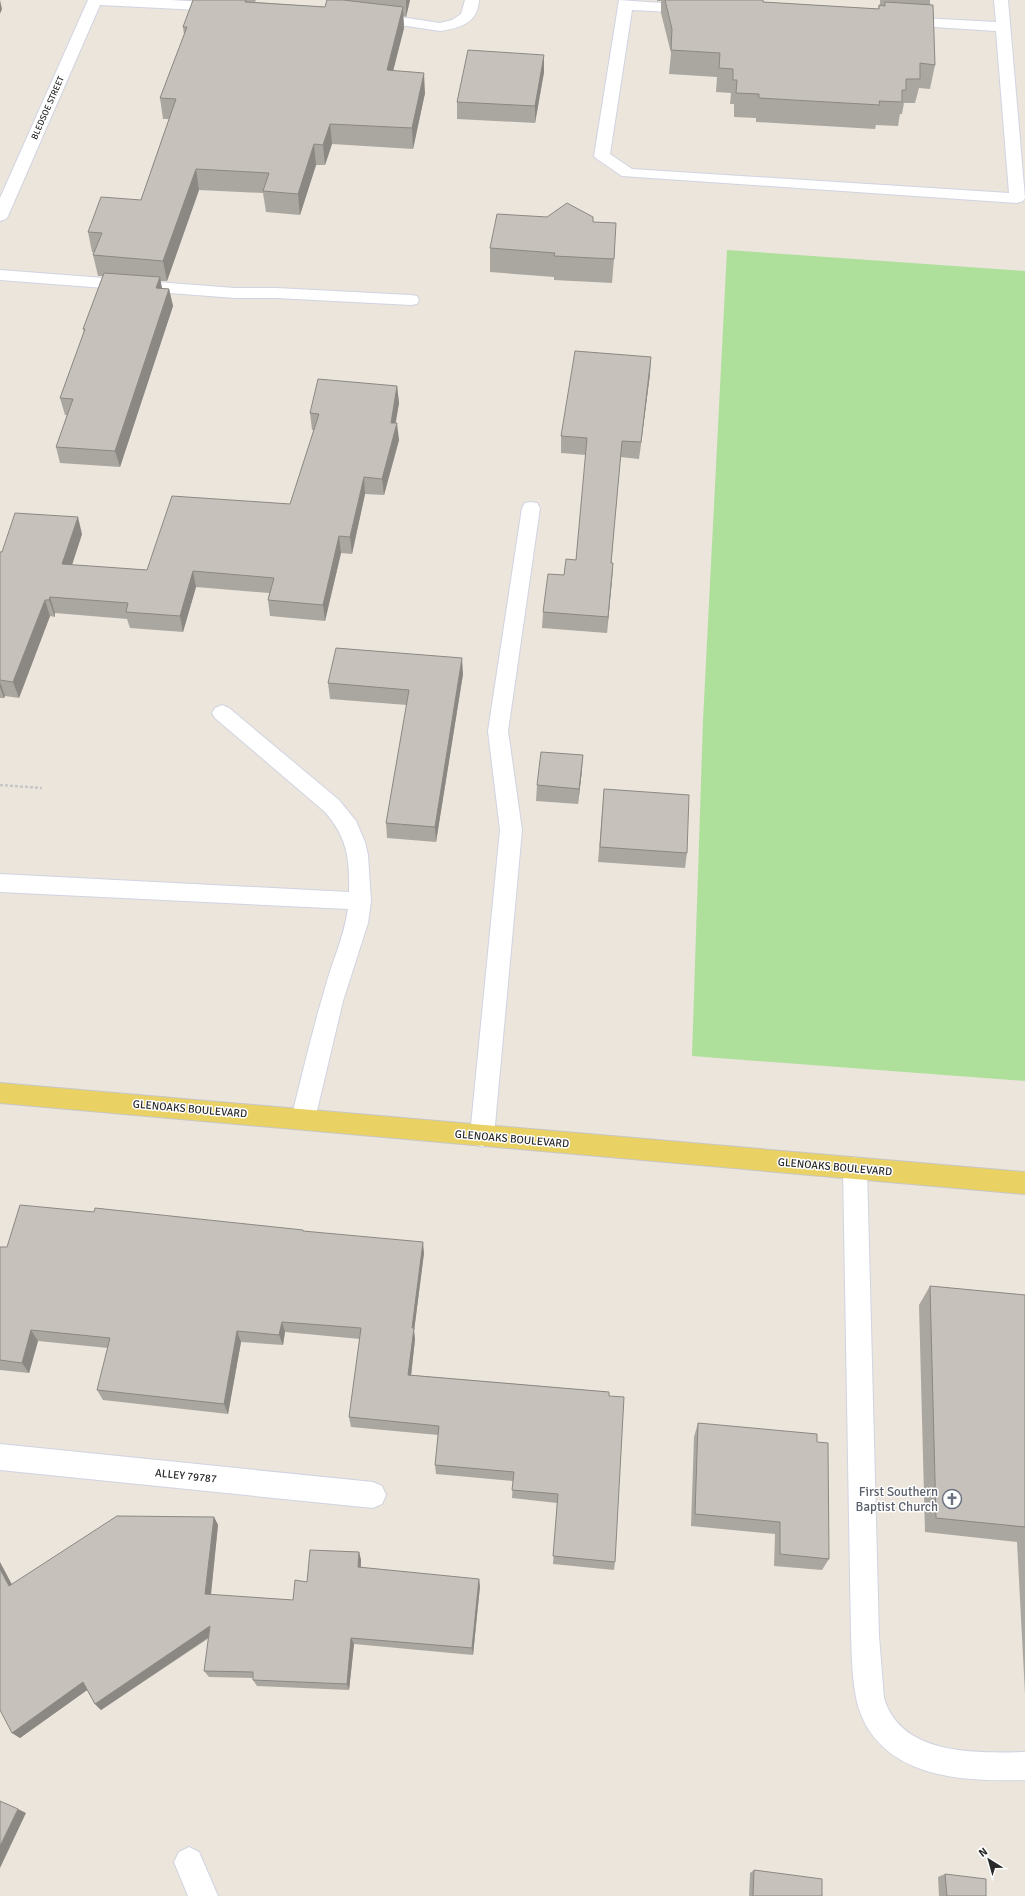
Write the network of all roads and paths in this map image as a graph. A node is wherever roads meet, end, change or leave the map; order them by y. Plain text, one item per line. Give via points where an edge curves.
1 (95, 0) edge
2 (472, 0) edge
3 (1001, 0) edge
4 (626, 3) edge
5 (234, 8) edge
6 (704, 10) edge
7 (358, 16) edge
8 (893, 21) edge
9 (1003, 27) junction
10 (0, 216) edge
11 (0, 275) edge
12 (411, 300) dead end
13 (531, 508) dead end
14 (222, 713) dead end
15 (0, 785) edge
16 (42, 788) dead end
17 (0, 883) edge
18 (360, 900) junction
19 (0, 1093) edge
20 (303, 1119) junction
21 (482, 1136) junction
22 (855, 1168) junction
23 (1025, 1183) edge
24 (0, 1457) edge
25 (372, 1495) dead end
26 (1025, 1766) edge
27 (189, 1862) dead end
28 (203, 1896) edge

1 - 5 street
1 - 10 street, BLEDSOE STREET
2 - 7 street via 469,15 460,23 450,26 440,27
3 - 9 street
4 - 6 street
4 - 9 street via 602,156 628,173 1017,198
8 - 9 street
11 - 12 street via 235,293
13 - 21 street via 498,731 511,830
14 - 18 street via 332,806 345,821 354,843 359,871
15 - 16 path
17 - 18 street
18 - 20 street via 354,937 337,983
19 - 20 main road, GLENOAKS BOULEVARD
20 - 21 main road, GLENOAKS BOULEVARD
21 - 22 main road, GLENOAKS BOULEVARD
22 - 23 main road, GLENOAKS BOULEVARD
22 - 26 street via 865,1636 869,1690 880,1722 891,1737 911,1751 943,1761 992,1767
24 - 25 street, ALLEY 79787
27 - 28 street

